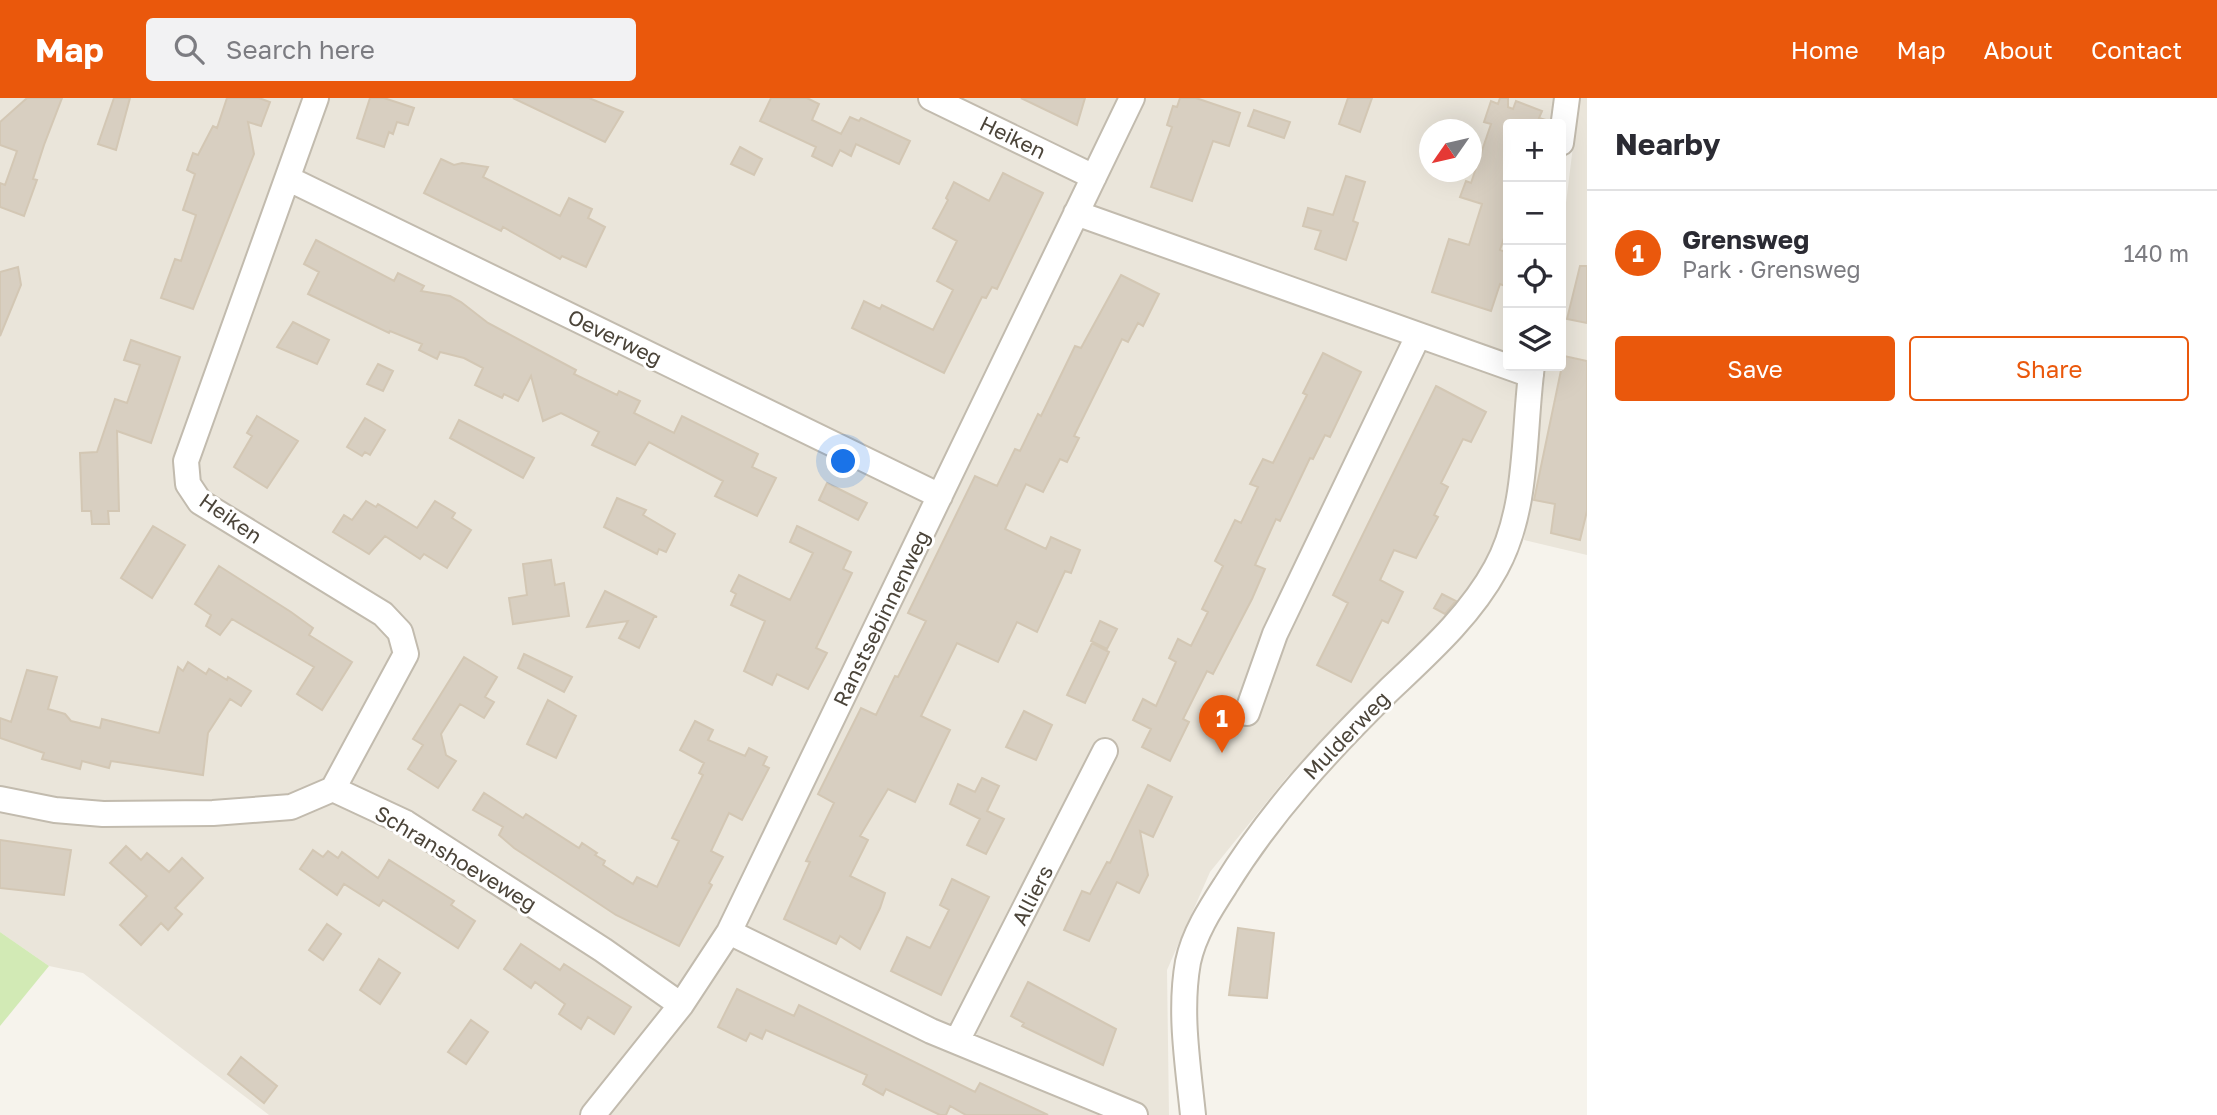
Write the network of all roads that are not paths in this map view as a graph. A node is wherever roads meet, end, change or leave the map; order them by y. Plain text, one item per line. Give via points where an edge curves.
1 (316, 98) edge
2 (931, 98) edge
3 (1132, 98) edge
4 (1567, 98) edge
5 (1564, 119) edge
6 (1094, 177) junction
7 (289, 179) junction
8 (1076, 213) junction
9 (1418, 336) junction
10 (1503, 361) edge
11 (1532, 371) edge
12 (940, 496) junction
13 (1247, 713) dead end
14 (1105, 751) dead end
15 (332, 789) junction
16 (0, 799) edge
17 (729, 932) junction
18 (681, 1005) junction
19 (958, 1039) junction
20 (593, 1115) edge
21 (1135, 1115) edge
22 (1193, 1115) edge

1 - 7 street, Heiken
2 - 6 street, Heiken
3 - 6 street, Ranstsebinnenweg
4 - 5 street
6 - 8 street, Ranstsebinnenweg
7 - 12 street, Oeverweg
7 - 15 street, Heiken via 186,461 188,484 200,502 383,614 400,632 406,654
8 - 9 street
8 - 12 street, Ranstsebinnenweg
9 - 10 street
9 - 13 street via 1275,634
11 - 22 street, Mulderweg via 1514,517 1488,581 1438,642 1303,779 1232,874 1198,932 1188,962 1185,1029
12 - 17 street, Ranstsebinnenweg
14 - 19 street, Alliers
15 - 16 street via 291,807 213,813 103,814
15 - 18 street, Schranshoeveweg via 406,823
17 - 18 street, Ranstsebinnenweg
17 - 19 street via 931,1031
18 - 20 street, Ranstsebinnenweg
19 - 21 street

